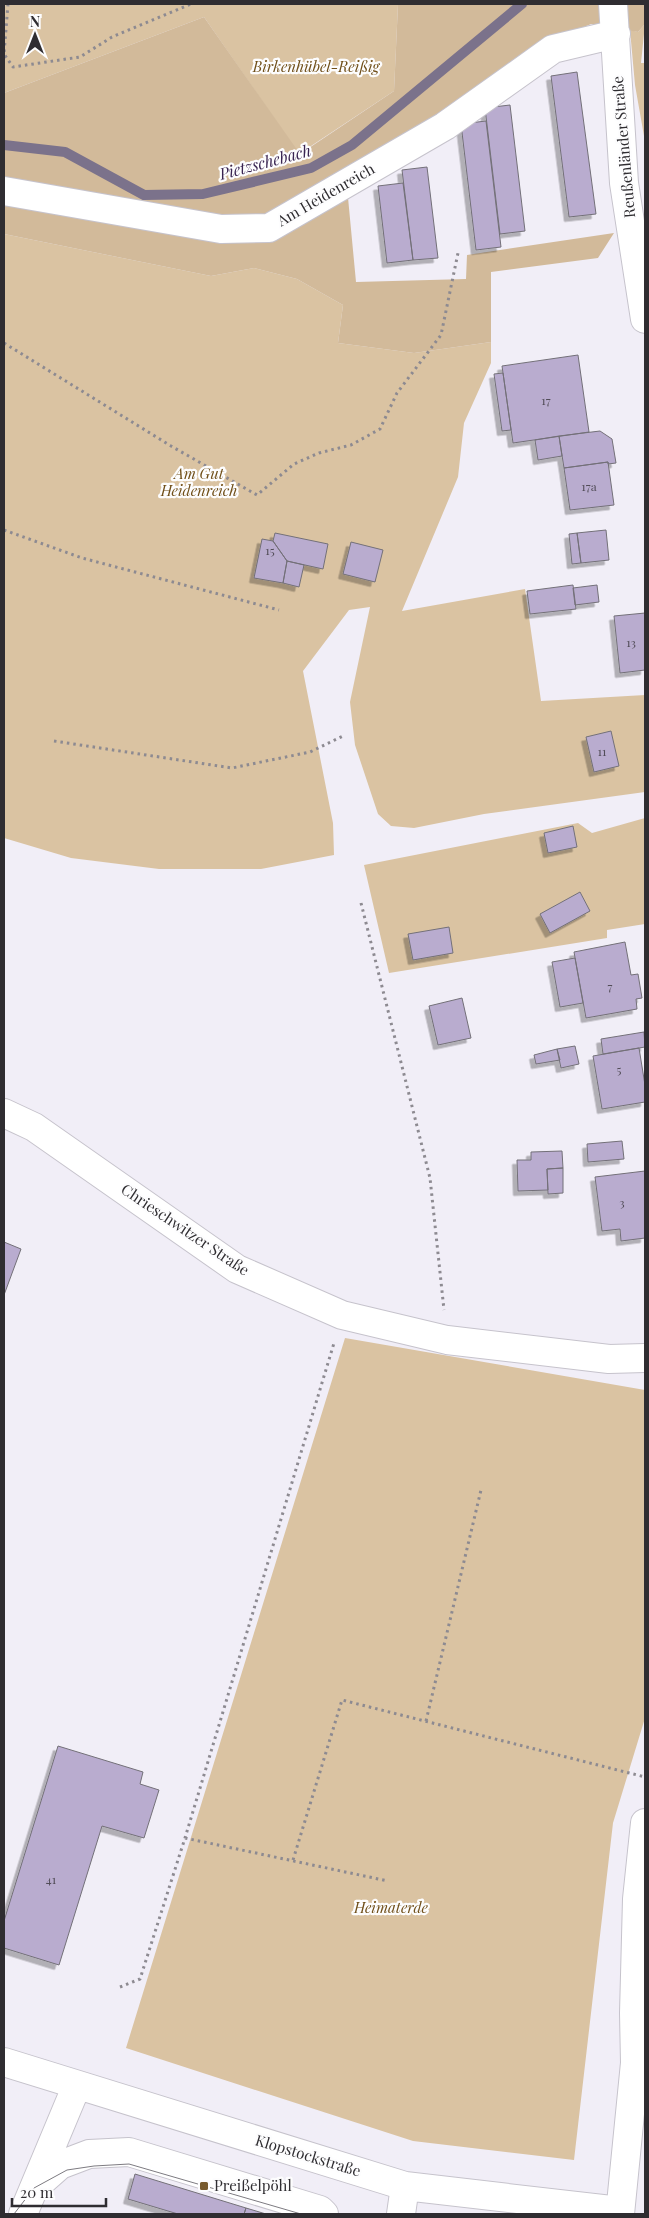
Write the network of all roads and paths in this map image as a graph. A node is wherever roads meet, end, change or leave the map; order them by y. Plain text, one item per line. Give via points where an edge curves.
1 (8, 4) edge
2 (191, 4) edge
3 (613, 4) edge
4 (616, 34) junction
5 (4, 191) edge
6 (458, 253) dead end
7 (644, 303) edge
8 (4, 344) edge
9 (4, 530) edge
10 (279, 610) dead end
11 (343, 736) dead end
12 (54, 741) dead end
13 (361, 903) dead end
14 (4, 1113) edge
15 (342, 1315) junction
16 (447, 1340) junction
17 (645, 1358) edge
18 (482, 1490) dead end
19 (426, 1721) junction
20 (645, 1776) edge
21 (645, 1822) edge
22 (185, 1838) junction
23 (293, 1860) junction
24 (388, 1881) dead end
25 (120, 1987) dead end
26 (4, 2062) edge
27 (640, 2064) edge
28 (77, 2085) junction
29 (405, 2186) junction
30 (34, 2188) junction
31 (620, 2213) edge
32 (23, 2214) edge
33 (324, 2214) edge
34 (401, 2214) edge

1 - 2 path via 4,54 13,67 80,57 112,37
3 - 4 street, Reußenländer Straße
4 - 5 street, Am Heidenreich via 553,49 445,126 269,228 220,229
4 - 7 street, Reußenländer Straße via 624,183
6 - 8 path via 441,335 398,393 380,429 351,445 318,453 294,464 257,495
9 - 10 path via 82,558
11 - 12 path via 310,752 232,768
13 - 16 path via 430,1178
14 - 15 street, Chrieschwitzer Straße via 34,1128 237,1269
15 - 16 street, Chrieschwitzer Straße
15 - 22 path
16 - 17 street, Chrieschwitzer Straße via 609,1359
18 - 19 path
19 - 20 path
19 - 23 path via 342,1700
21 - 27 street via 637,1899 634,2013
22 - 23 path
22 - 25 path via 140,1980
23 - 24 path
26 - 28 street, Klopstockstraße
27 - 31 street
28 - 29 street, Klopstockstraße
28 - 30 street
29 - 31 street, Klopstockstraße
29 - 34 street
30 - 32 street
30 - 33 street via 60,2165 89,2154 129,2152 320,2210

